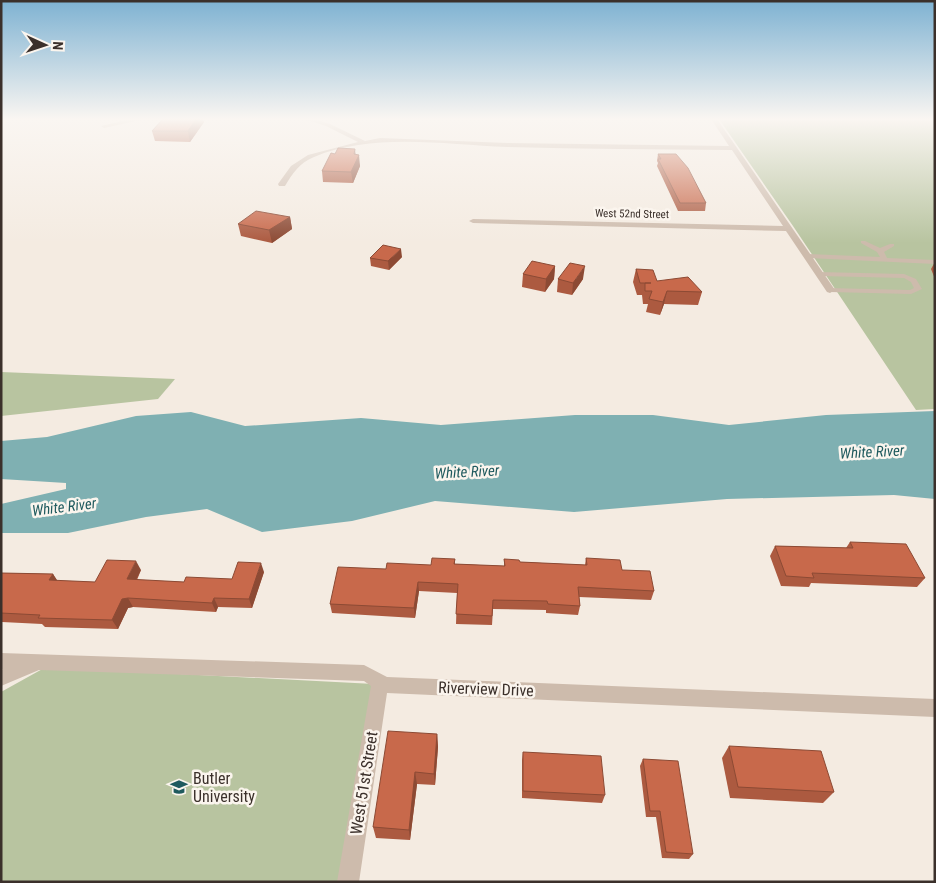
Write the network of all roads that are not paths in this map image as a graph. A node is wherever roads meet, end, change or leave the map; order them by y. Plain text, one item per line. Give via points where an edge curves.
1 (303, 160) edge
2 (742, 160) edge
3 (282, 184) dead end
4 (473, 221) dead end
5 (790, 229) junction
6 (863, 242) dead end
7 (892, 245) dead end
8 (880, 251) junction
9 (808, 256) junction
10 (885, 260) junction
11 (935, 262) edge
12 (820, 274) junction
13 (830, 290) joint
14 (1, 661) edge
15 (40, 661) junction
16 (1, 678) edge
17 (380, 684) junction
18 (935, 708) edge
19 (348, 882) edge

1 - 3 street via 293,167
2 - 5 street
4 - 5 street, West 52nd Street
5 - 9 street
6 - 8 lane
7 - 8 lane
8 - 10 lane
9 - 10 lane
9 - 12 street
10 - 11 lane
12 - 13 street
12 - 13 lane via 904,276 912,278 918,289 910,292
14 - 15 street, Riverview Drive
15 - 16 street, Riverview Drive
15 - 17 street, Riverview Drive via 364,673 373,676
17 - 18 street, Riverview Drive
17 - 19 street, West 51st Street

